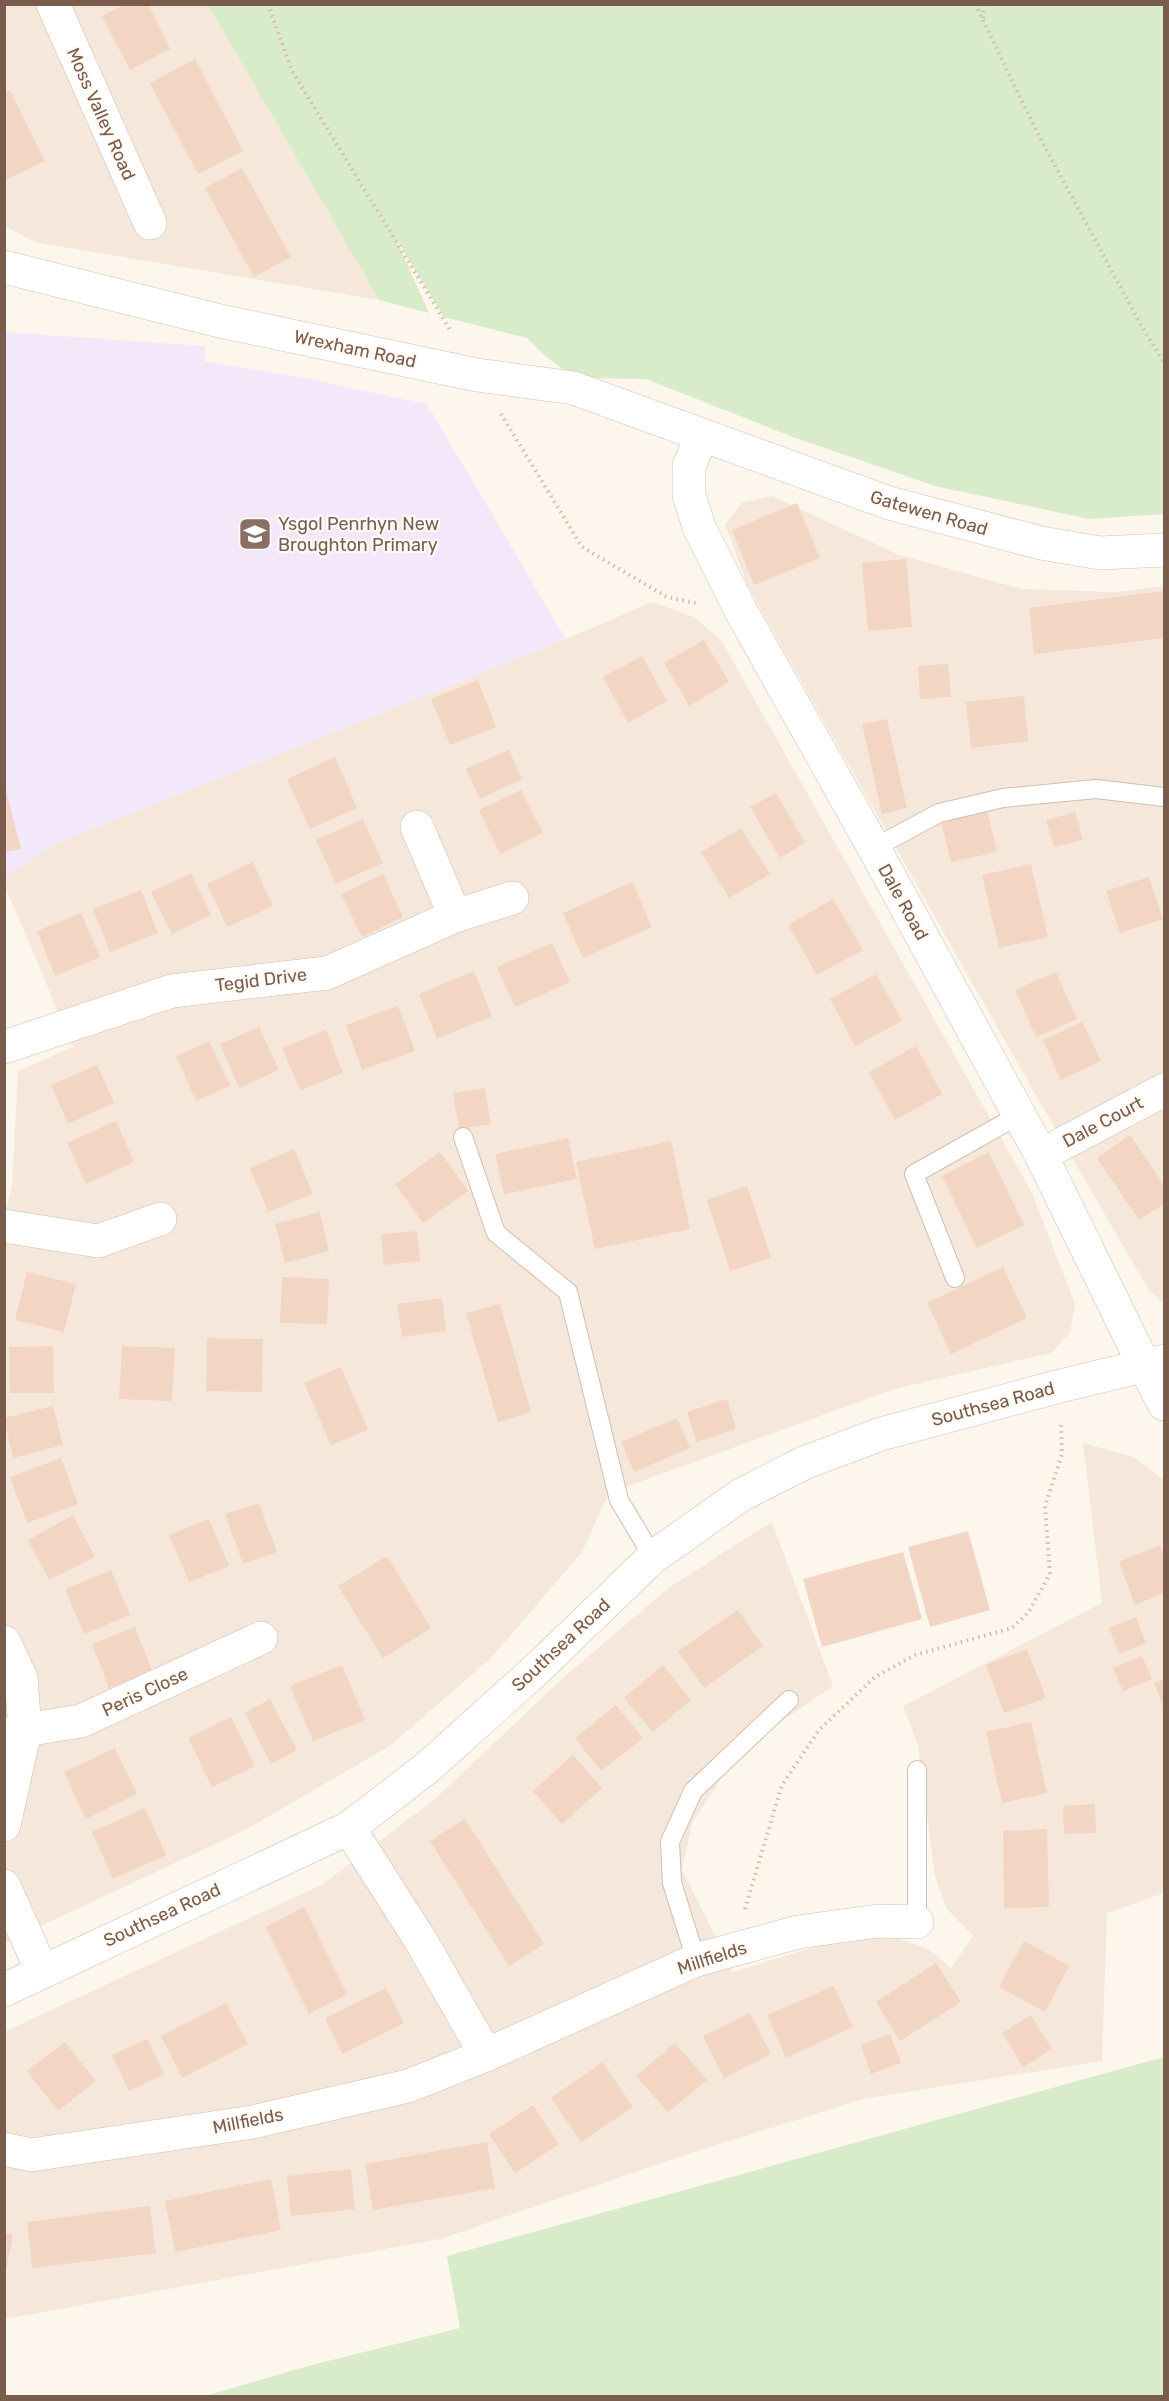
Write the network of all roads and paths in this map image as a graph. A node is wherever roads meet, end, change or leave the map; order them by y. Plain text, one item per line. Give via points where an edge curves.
1 (53, 4) edge
2 (975, 4) edge
3 (984, 4) edge
4 (983, 19) junction
5 (150, 223) dead end
6 (4, 267) edge
7 (1164, 363) edge
8 (702, 436) junction
9 (1164, 550) edge
10 (1164, 797) edge
11 (417, 827) dead end
12 (874, 848) junction
13 (512, 898) dead end
14 (455, 916) junction
15 (4, 1047) edge
16 (1164, 1090) edge
17 (1019, 1115) junction
18 (463, 1137) dead end
19 (1041, 1155) junction
20 (160, 1219) dead end
21 (4, 1226) edge
22 (956, 1278) dead end
23 (1154, 1363) edge
24 (1060, 1386) junction
25 (1164, 1404) edge
26 (653, 1557) junction
27 (261, 1638) dead end
28 (4, 1641) edge
29 (789, 1700) dead end
30 (15, 1733) edge
31 (917, 1770) dead end
32 (4, 1826) edge
33 (349, 1828) junction
34 (4, 1886) edge
35 (917, 1922) joint
36 (710, 1956) junction
37 (42, 1971) junction
38 (4, 1990) edge
39 (486, 2055) junction
40 (4, 2149) edge

1 - 5 street, Moss Valley Road
2 - 4 path
3 - 4 path
4 - 7 path via 1037,132
6 - 8 street, Wrexham Road via 244,326 477,375 573,388
8 - 9 street, Gatewen Road via 889,503 1002,533 1100,553
8 - 12 street, Dale Road via 688,465 689,495 699,527 741,611
10 - 12 lane via 1096,789 1003,798 939,813
11 - 14 street
12 - 17 street, Dale Road
13 - 14 street, Tegid Drive
14 - 15 street, Tegid Drive via 327,973 172,991
16 - 19 street, Dale Court
17 - 19 street, Dale Road
17 - 22 lane via 915,1174
18 - 26 lane via 496,1233 568,1292 619,1500
19 - 23 street, Dale Road
20 - 21 street via 98,1241
23 - 24 street, Southsea Road
23 - 25 street, Dale Road
24 - 26 street, Southsea Road via 881,1434 806,1462 741,1495
24 - 36 path via 1062,1454 1045,1506 1050,1574 1028,1613 1012,1628 915,1655 875,1677 819,1730 782,1785 747,1905
26 - 33 street, Southsea Road via 436,1759
27 - 30 street, Peris Close via 81,1721
28 - 30 street via 21,1678
29 - 36 lane via 693,1791 670,1842 672,1883
30 - 32 street
31 - 35 lane
33 - 37 street, Southsea Road
33 - 39 street via 421,1941
34 - 37 street
35 - 36 street, Millfields via 878,1921 798,1932
36 - 39 street, Millfields
37 - 38 street, Southsea Road
39 - 40 street, Millfields via 408,2086 253,2122 31,2155

